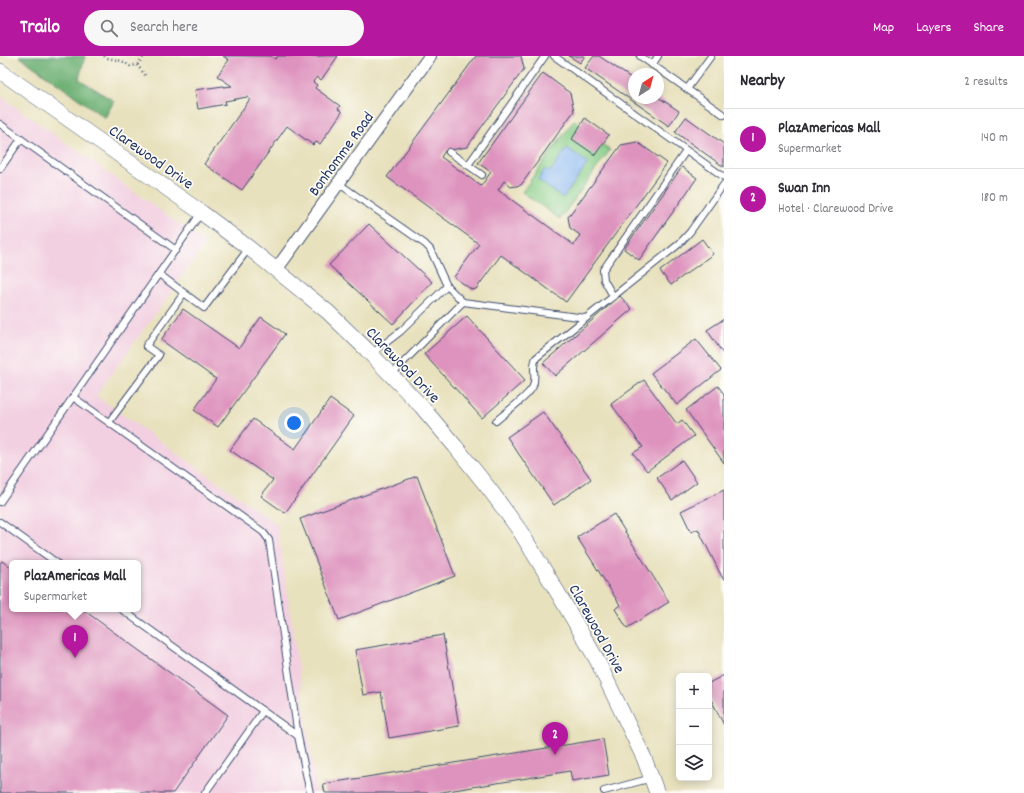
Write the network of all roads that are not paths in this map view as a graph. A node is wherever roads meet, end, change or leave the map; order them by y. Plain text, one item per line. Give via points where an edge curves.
1 (430, 56) edge
2 (545, 56) edge
3 (554, 56) edge
4 (640, 56) edge
5 (658, 56) edge
6 (711, 56) edge
7 (652, 65) junction
8 (0, 71) edge
9 (687, 89) junction
10 (724, 116) edge
11 (0, 124) edge
12 (21, 139) junction
13 (686, 151) junction
14 (449, 152) dead end
15 (468, 165) junction
16 (0, 169) edge
17 (482, 176) dead end
18 (724, 177) edge
19 (338, 183) junction
20 (724, 184) edge
21 (202, 213) junction
22 (249, 248) junction
23 (176, 250) junction
24 (276, 270) junction
25 (159, 274) junction
26 (447, 286) junction
27 (184, 293) junction
28 (613, 296) junction
29 (463, 302) junction
30 (586, 318) junction
31 (371, 354) junction
32 (391, 375) junction
33 (73, 397) junction
34 (496, 421) dead end
35 (109, 422) junction
36 (0, 502) edge
37 (0, 522) edge
38 (53, 560) edge
39 (125, 612) edge
40 (264, 711) junction
41 (298, 736) junction
42 (652, 778) junction
43 (604, 791) dead end
44 (205, 793) edge
45 (310, 793) edge
46 (657, 793) edge

1 - 19 street, Bonhomme Road
2 - 15 lane
3 - 13 lane
4 - 7 lane
5 - 7 lane
6 - 9 lane
7 - 9 lane
8 - 21 street, Clarewood Drive
9 - 10 lane
11 - 12 lane
12 - 16 lane
12 - 23 lane
13 - 18 lane
13 - 28 lane via 603,270 604,280
14 - 15 lane
15 - 17 lane
19 - 24 street, Bonhomme Road
19 - 26 lane via 425,244 430,249
20 - 28 lane via 685,238
21 - 22 street, Clarewood Drive
21 - 23 lane
22 - 24 street, Clarewood Drive
22 - 27 lane via 204,308
23 - 25 lane
24 - 31 street, Clarewood Drive via 328,312
25 - 27 lane
25 - 33 lane
26 - 29 lane
26 - 31 lane via 401,331
27 - 35 lane via 146,346 159,355
28 - 30 lane
29 - 30 lane
29 - 32 lane
30 - 34 lane via 536,358 533,362 533,386
31 - 32 street, Clarewood Drive
32 - 42 street, Clarewood Drive via 455,446 520,531 597,660
33 - 35 lane
33 - 36 lane
35 - 41 lane via 267,536
37 - 38 lane
39 - 40 lane
40 - 41 lane
40 - 44 lane
41 - 45 lane
42 - 43 lane
42 - 46 street, Clarewood Drive

